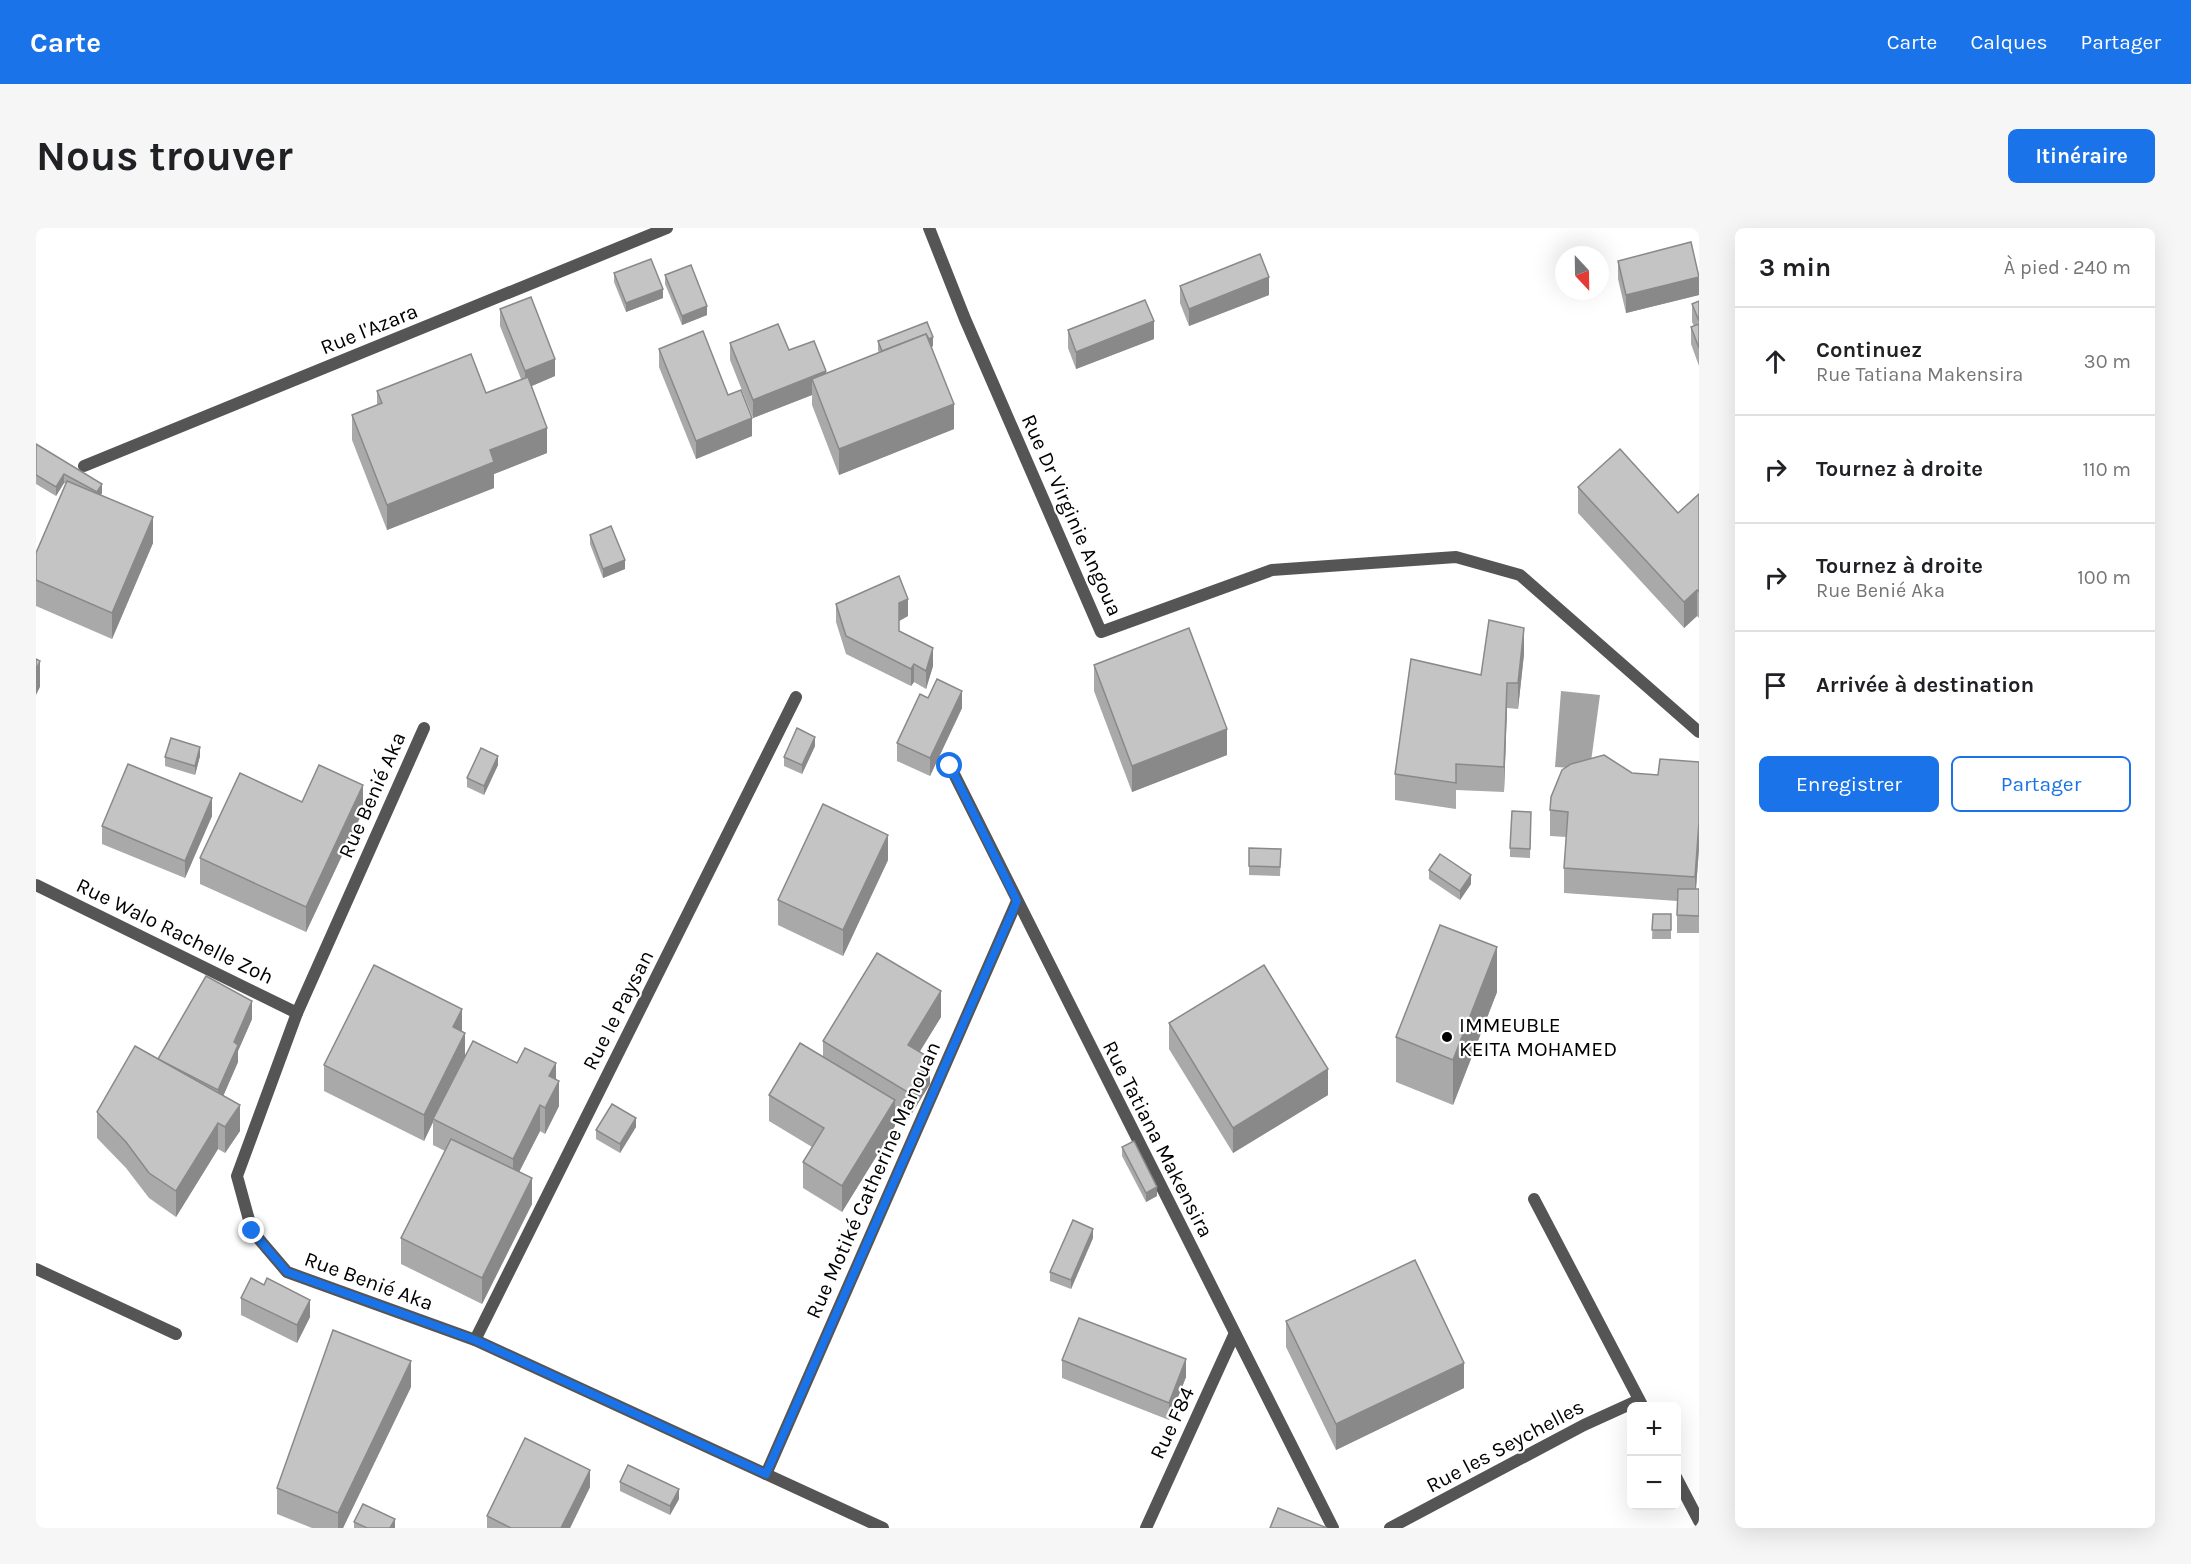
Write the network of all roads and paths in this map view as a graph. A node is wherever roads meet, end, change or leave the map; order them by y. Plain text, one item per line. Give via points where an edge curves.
1 (668, 228) edge
2 (929, 228) edge
3 (84, 466) dead end
4 (796, 697) dead end
5 (424, 728) dead end
6 (1699, 732) edge
7 (950, 766) dead end
8 (36, 885) edge
9 (1017, 901) junction
10 (297, 1013) junction
11 (1534, 1199) dead end
12 (36, 1269) edge
13 (176, 1334) dead end
14 (1234, 1335) junction
15 (475, 1340) junction
16 (1640, 1402) edge
17 (1627, 1408) edge
18 (766, 1474) junction
19 (1681, 1485) edge
20 (1699, 1521) edge
21 (883, 1528) edge
22 (1146, 1528) edge
23 (1333, 1528) edge
24 (1390, 1528) edge

1 - 3 street, Rue l'Azara
2 - 6 street, Rue Dr Virginie Angoua via 1101,632 1272,570 1456,556 1520,575
4 - 15 street, Rue le Paysan
5 - 10 street, Rue Benié Aka
7 - 9 street, Rue Tatiana Makensira
8 - 10 street, Rue Walo Rachelle Zoh
9 - 14 street, Rue Tatiana Makensira
9 - 18 street, Rue Motiké Catherine Manouan
10 - 15 street, Rue Benié Aka via 237,1176 252,1231 287,1272
11 - 16 street
12 - 13 street
14 - 22 street, Rue F84
14 - 23 street, Rue Tatiana Makensira
15 - 18 street, Rue Benié Aka
17 - 24 street, Rue les Seychelles via 1584,1425
18 - 21 street, Rue Benié Aka
19 - 20 street

